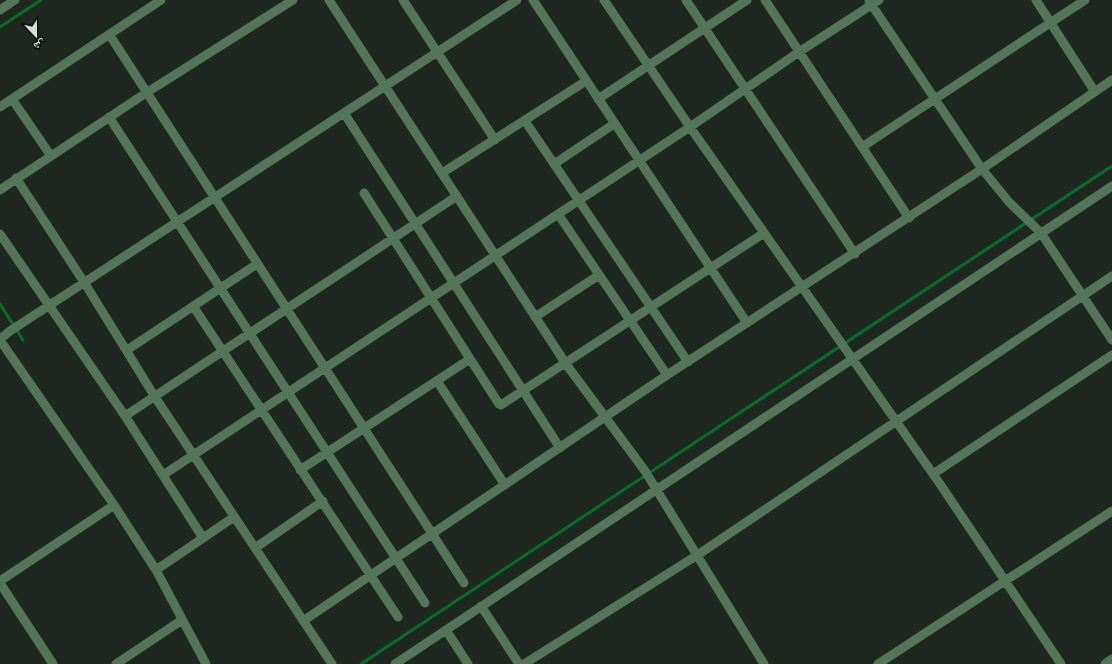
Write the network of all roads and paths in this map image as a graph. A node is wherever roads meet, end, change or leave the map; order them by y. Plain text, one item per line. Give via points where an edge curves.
1 (15, 0) edge
2 (161, 0) edge
3 (293, 0) edge
4 (329, 0) edge
5 (403, 0) edge
6 (517, 0) edge
7 (533, 0) edge
8 (604, 0) edge
9 (686, 0) edge
10 (747, 0) edge
11 (765, 0) edge
12 (1036, 0) edge
13 (1085, 0) edge
14 (873, 2) edge
15 (0, 10) edge
16 (1051, 22) junction
17 (704, 29) junction
18 (109, 34) junction
19 (438, 52) junction
20 (799, 52) junction
21 (648, 66) junction
22 (1112, 80) edge
23 (586, 81) junction
24 (385, 86) junction
25 (744, 90) junction
26 (146, 92) junction
27 (1095, 92) junction
28 (12, 99) junction
29 (598, 99) junction
30 (935, 99) junction
31 (0, 107) edge
32 (344, 113) junction
33 (109, 117) junction
34 (525, 121) junction
35 (614, 124) junction
36 (690, 127) junction
37 (495, 140) junction
38 (862, 147) junction
39 (51, 156) junction
40 (638, 161) junction
41 (554, 164) junction
42 (982, 169) junction
43 (442, 173) junction
44 (16, 178) junction
45 (1112, 186) edge
46 (0, 190) edge
47 (364, 193) dead end
48 (457, 196) junction
49 (214, 198) junction
50 (578, 201) junction
51 (558, 214) junction
52 (909, 218) junction
53 (177, 222) junction
54 (415, 224) junction
55 (764, 233) junction
56 (1041, 233) junction
57 (0, 234) edge
58 (393, 239) junction
59 (855, 254) junction
60 (495, 255) junction
61 (257, 264) junction
62 (710, 268) junction
63 (599, 275) junction
64 (1112, 276) edge
65 (84, 282) junction
66 (453, 283) junction
67 (802, 287) junction
68 (220, 288) junction
69 (1083, 296) junction
70 (431, 298) junction
71 (49, 306) junction
72 (193, 306) junction
73 (651, 308) junction
74 (286, 309) junction
75 (535, 316) junction
76 (631, 321) junction
77 (747, 323) junction
78 (250, 333) junction
79 (0, 340) edge
80 (1112, 340) edge
81 (127, 350) junction
82 (223, 351) junction
83 (1112, 355) edge
84 (470, 359) junction
85 (852, 359) junction
86 (688, 362) junction
87 (566, 364) junction
88 (324, 368) junction
89 (667, 375) junction
90 (437, 381) junction
91 (288, 392) junction
92 (523, 392) junction
93 (155, 397) junction
94 (261, 409) junction
95 (125, 416) junction
96 (605, 418) junction
97 (896, 422) junction
98 (364, 429) junction
99 (560, 448) junction
100 (327, 453) junction
101 (193, 454) junction
102 (300, 470) junction
103 (933, 474) junction
104 (162, 475) junction
105 (505, 485) junction
106 (656, 491) junction
107 (322, 501) junction
108 (114, 505) junction
109 (1112, 511) edge
110 (234, 517) junction
111 (432, 534) junction
112 (203, 538) junction
113 (255, 548) junction
114 (696, 556) junction
115 (396, 558) junction
116 (156, 570) junction
117 (370, 575) junction
118 (1005, 581) junction
119 (0, 582) edge
120 (464, 583) dead end
121 (425, 603) dead end
122 (481, 606) junction
123 (398, 617) dead end
124 (182, 620) junction
125 (303, 621) junction
126 (446, 630) junction
127 (1112, 659) edge
128 (54, 664) edge
129 (116, 664) edge
130 (206, 664) edge
131 (332, 664) edge
132 (395, 664) edge
133 (468, 664) edge
134 (519, 664) edge
135 (524, 664) edge
136 (764, 664) edge
137 (878, 664) edge
138 (1061, 664) edge
139 (1105, 664) edge

1 - 15 street
2 - 18 street
3 - 26 street
4 - 24 street
5 - 19 street
6 - 19 street
7 - 23 street
8 - 21 street
9 - 17 street
10 - 17 street
11 - 20 street
12 - 16 street
13 - 16 street
14 - 20 street
14 - 30 street
16 - 27 street
16 - 30 street
17 - 21 street
17 - 25 street
18 - 26 street
18 - 28 street
19 - 24 street
19 - 37 street
20 - 25 street
20 - 38 street
21 - 29 street
21 - 36 street
22 - 27 street
23 - 29 street
23 - 34 street
24 - 32 street
24 - 43 street
25 - 36 street
25 - 59 street
26 - 33 street
26 - 49 street
27 - 42 street
28 - 31 street
28 - 39 street
29 - 35 street
30 - 38 street
30 - 42 street
32 - 49 street
32 - 54 street
33 - 39 street
33 - 53 street
34 - 37 street
34 - 41 street
35 - 40 street
35 - 41 street
36 - 40 street
36 - 55 street
37 - 43 street
38 - 52 street
39 - 44 street
40 - 50 street
40 - 62 street
41 - 50 street
42 - 52 street
42 - 56 street via 1009,202
43 - 48 street
44 - 46 street
44 - 65 street
45 - 56 street
47 - 58 street
48 - 54 street
48 - 60 street
49 - 53 street
49 - 61 street
50 - 51 street
50 - 73 street
51 - 60 street
51 - 63 street
52 - 59 street
53 - 65 street
53 - 68 street
54 - 58 street
54 - 66 street
55 - 62 street
55 - 67 street
56 - 69 street
56 - 85 street
57 - 71 street
58 - 70 street
58 - 74 street
59 - 67 street
60 - 66 street
60 - 75 street
61 - 68 street
61 - 74 street
62 - 73 street
62 - 77 street
63 - 75 street
63 - 76 street
64 - 69 street
65 - 71 street
65 - 81 street
66 - 70 street
66 - 92 street
67 - 77 street
67 - 85 street
68 - 72 street
68 - 78 street
69 - 80 street
69 - 97 street
70 - 84 street
70 - 88 street
71 - 79 street
71 - 95 street
72 - 81 street
72 - 82 street
73 - 76 street
73 - 86 street
74 - 78 street
74 - 88 street
75 - 87 street
76 - 87 street
76 - 89 street
77 - 86 street
78 - 82 street
78 - 91 street
79 - 108 street
81 - 93 street
82 - 93 street
82 - 94 street
83 - 103 street
84 - 90 street
84 - 92 street via 499,404 504,405
85 - 97 street
85 - 106 street
86 - 89 street
87 - 92 street
87 - 96 street
88 - 91 street
88 - 98 street
89 - 96 street
90 - 98 street
90 - 105 street
91 - 94 street
91 - 100 street
92 - 99 street
93 - 95 street
93 - 101 street
94 - 101 street
94 - 102 street
95 - 104 street
96 - 99 street
96 - 106 street via 641,465
97 - 103 street
97 - 114 street
98 - 100 street
98 - 111 street
99 - 105 street
100 - 102 street
100 - 115 street
101 - 104 street
101 - 110 street
102 - 107 street
103 - 118 street
104 - 112 street
105 - 111 street
106 - 114 street
106 - 122 street
107 - 113 street
107 - 117 street
108 - 116 street
108 - 119 street
109 - 118 street
110 - 112 street
110 - 113 street
111 - 115 street
111 - 120 street
112 - 116 street
113 - 125 street
114 - 135 street
114 - 136 street
115 - 117 street
115 - 121 street
116 - 124 street
117 - 123 street
117 - 125 street
118 - 137 street
118 - 138 street
119 - 128 street
122 - 126 street
122 - 134 street
124 - 129 street
124 - 130 street
125 - 131 street
126 - 132 street
126 - 133 street
127 - 139 street

